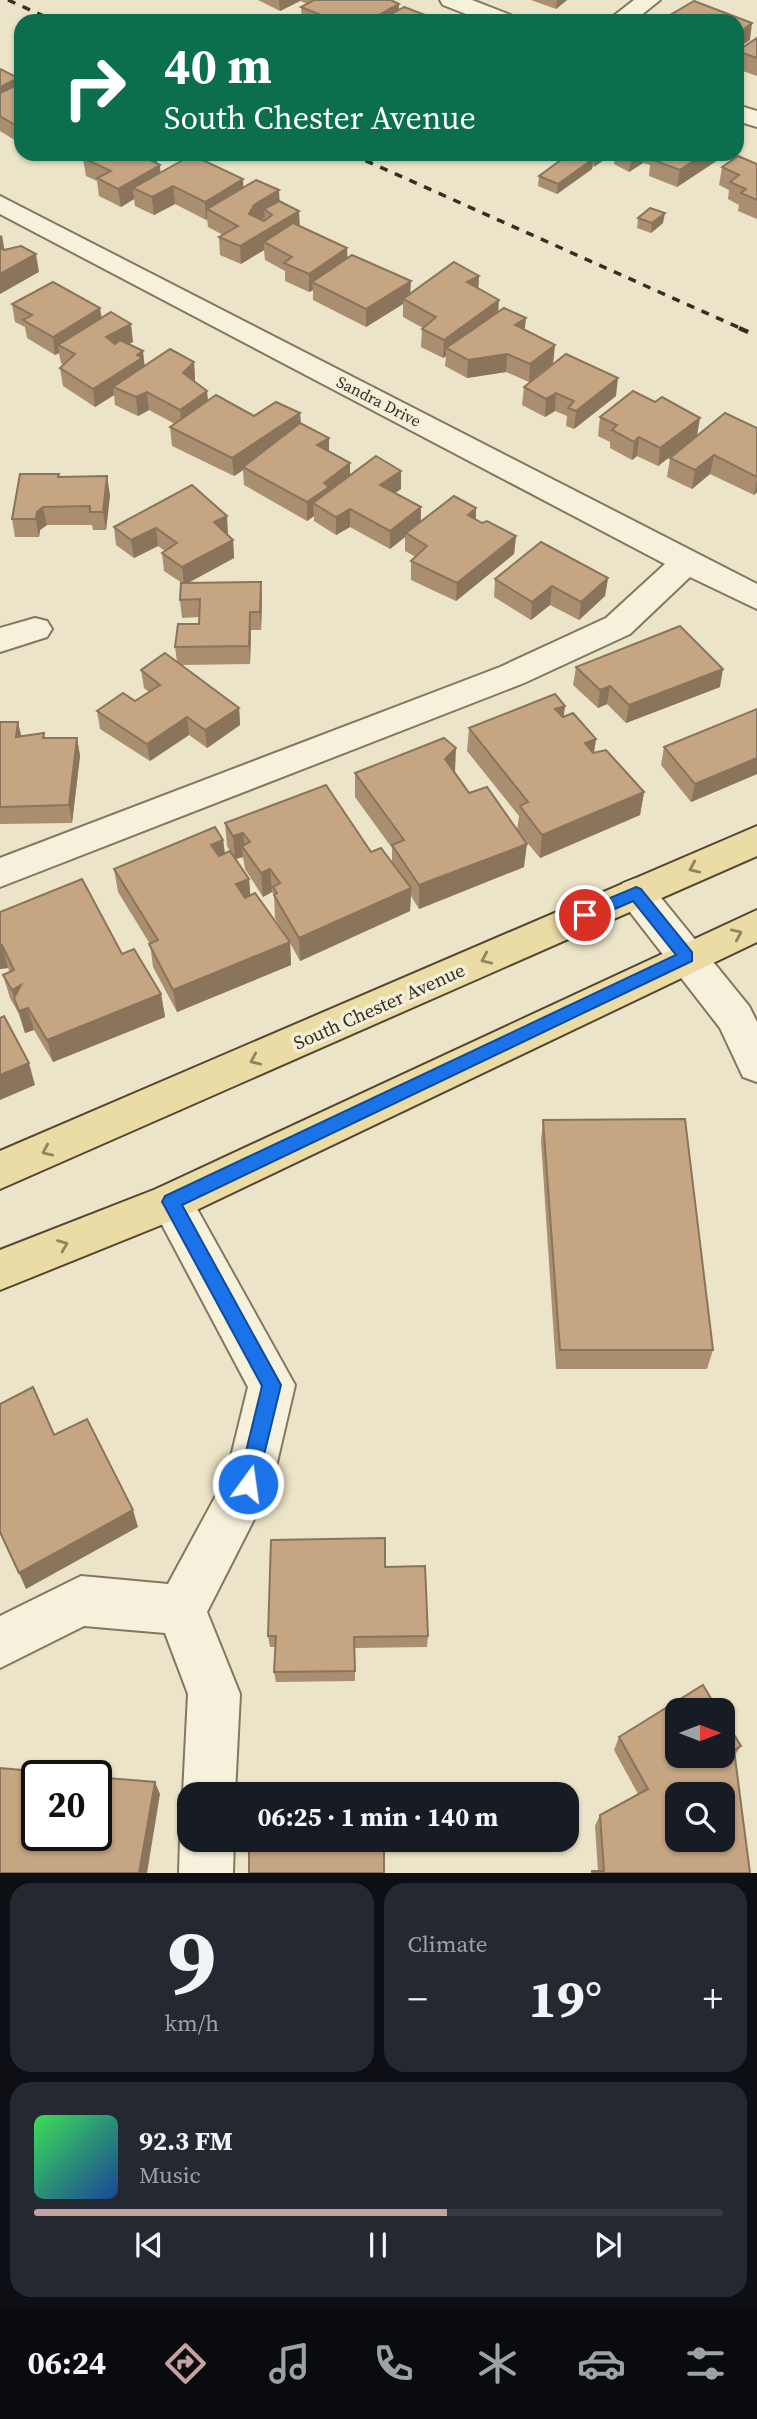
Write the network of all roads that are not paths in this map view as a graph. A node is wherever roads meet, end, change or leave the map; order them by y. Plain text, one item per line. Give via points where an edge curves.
1 (451, 0) edge
2 (649, 0) edge
3 (487, 14) edge
4 (629, 14) edge
5 (0, 204) edge
6 (688, 561) junction
7 (757, 598) edge
8 (35, 629) dead end
9 (0, 640) edge
10 (757, 840) edge
11 (0, 873) edge
12 (636, 893) junction
13 (757, 925) edge
14 (687, 957) junction
15 (757, 1065) edge
16 (0, 1171) edge
17 (171, 1202) junction
18 (0, 1270) edge
19 (181, 1610) junction
20 (0, 1643) edge
21 (210, 1782) edge
22 (207, 1852) edge
23 (206, 1873) edge

1 - 3 street
2 - 4 street
5 - 6 street, Sandra Drive
6 - 7 street, Sandra Drive
6 - 11 street via 618,626 512,675
8 - 9 street
10 -> 12 main road, South Chester Avenue
12 - 14 street
12 -> 16 main road, South Chester Avenue
14 -> 13 main road
14 - 15 street via 735,1018
14 - 17 main road
18 -> 17 main road
17 - 19 street via 272,1385 248,1484
19 - 20 street via 80,1601
19 - 21 street via 214,1694
22 - 23 street

